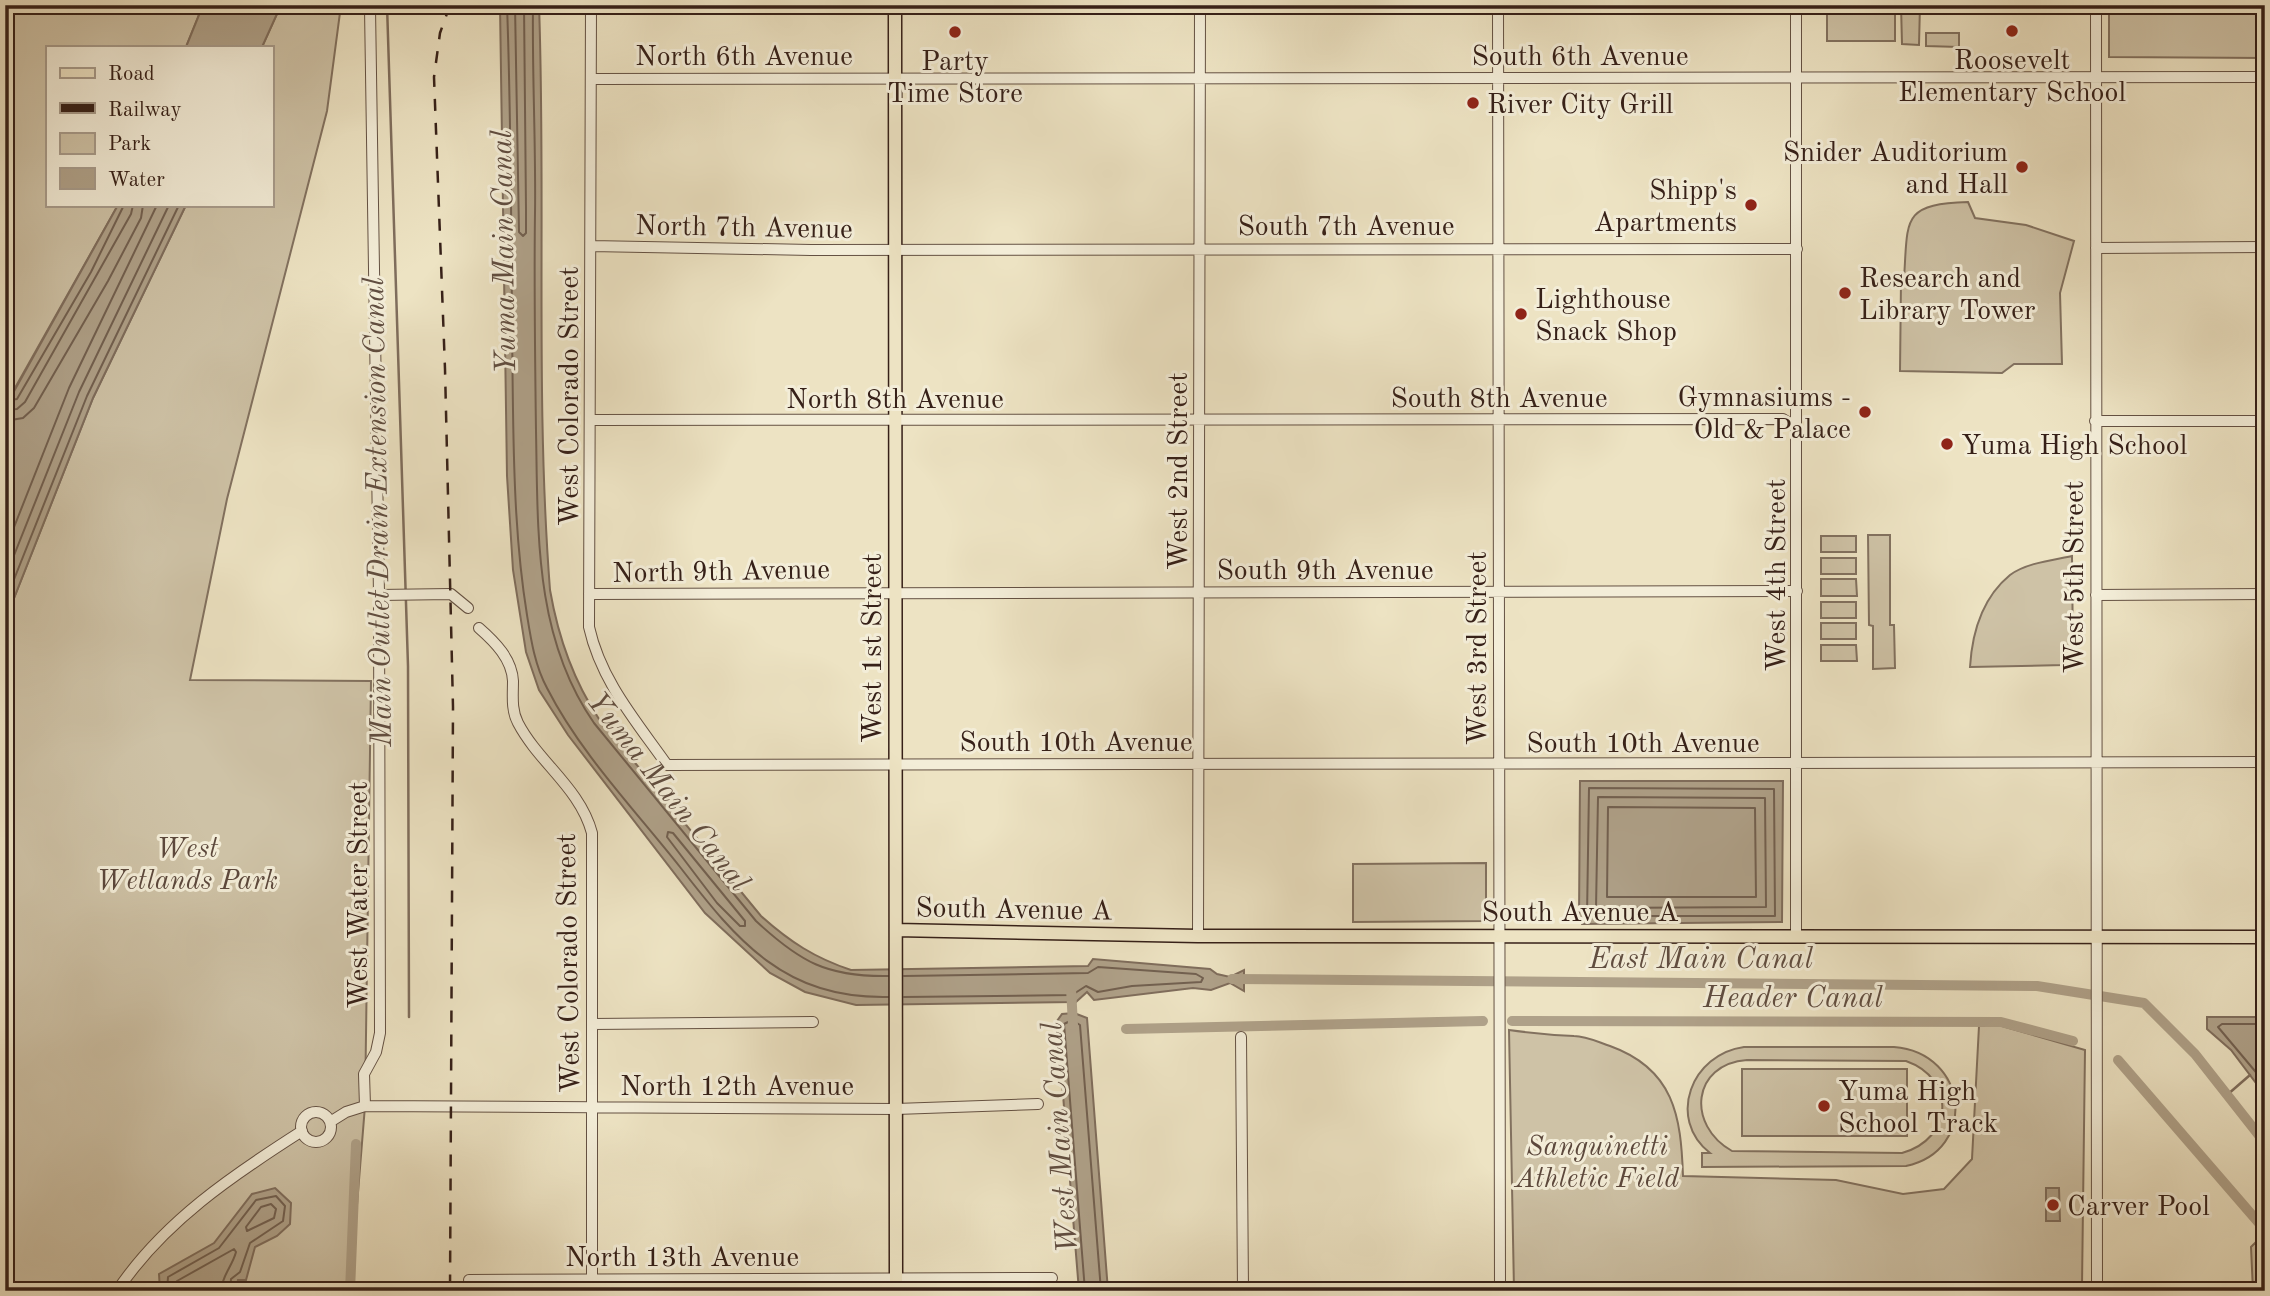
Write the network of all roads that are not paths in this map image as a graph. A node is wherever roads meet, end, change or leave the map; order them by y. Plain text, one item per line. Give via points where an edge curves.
1 (591, 5) edge
2 (895, 5) edge
3 (1200, 5) edge
4 (1498, 5) edge
5 (1796, 5) edge
6 (2096, 5) edge
7 (370, 8) dead end
8 (2265, 76) edge
9 (895, 77) junction
10 (1796, 77) junction
11 (2096, 77) junction
12 (1200, 78) junction
13 (1498, 78) junction
14 (593, 79) junction
15 (591, 246) junction
16 (1498, 247) junction
17 (2265, 247) edge
18 (2096, 248) junction
19 (1200, 249) junction
20 (1797, 249) junction
21 (896, 250) junction
22 (1199, 419) junction
23 (590, 420) junction
24 (1499, 420) junction
25 (896, 421) junction
26 (2095, 421) junction
27 (2265, 421) edge
28 (1796, 428) junction
29 (1199, 591) junction
30 (1499, 591) junction
31 (1797, 591) junction
32 (896, 592) junction
33 (589, 594) junction
34 (2096, 594) junction
35 (2265, 594) edge
36 (379, 595) junction
37 (468, 608) dead end
38 (479, 628) dead end
39 (2265, 762) edge
40 (896, 763) junction
41 (2096, 763) junction
42 (1199, 764) junction
43 (1499, 764) junction
44 (667, 765) joint
45 (1797, 765) junction
46 (896, 930) junction
47 (1499, 935) junction
48 (1198, 936) junction
49 (1797, 936) junction
50 (2096, 936) junction
51 (2265, 937) edge
52 (813, 1021) dead end
53 (592, 1024) junction
54 (1241, 1037) dead end
55 (1038, 1104) dead end
56 (365, 1107) junction
57 (592, 1108) junction
58 (896, 1109) junction
59 (330, 1122) junction
60 (302, 1131) junction
61 (1052, 1278) dead end
62 (592, 1279) junction
63 (469, 1280) dead end
64 (896, 1284) edge
65 (117, 1291) edge
66 (592, 1291) edge
67 (1243, 1291) edge
68 (1500, 1291) edge
69 (2097, 1291) edge

1 - 14 street, West Colorado Street
2 - 9 main road, West 1st Street
3 - 12 street, West 2nd Street
4 - 13 street, West 3rd Street
5 - 10 street, West 4th Street
6 - 11 street, West 5th Street
7 - 36 street, West Water Street
8 - 11 street, South 6th Avenue
9 - 12 street, South 6th Avenue
9 - 14 street, North 6th Avenue
9 - 21 main road, West 1st Street
10 - 11 street, South 6th Avenue
10 - 13 street, South 6th Avenue
10 - 20 street, West 4th Street
11 - 18 street, West 5th Street
12 - 13 street, South 6th Avenue
12 - 19 street, West 2nd Street
13 - 16 street, West 3rd Street
14 - 15 street, West Colorado Street
15 - 21 street, North 7th Avenue
15 - 23 street, West Colorado Street
16 - 19 street, South 7th Avenue
16 - 20 street, South 7th Avenue
16 - 24 street, West 3rd Street
17 - 18 street
18 - 26 street, West 5th Street
19 - 21 street, South 7th Avenue
19 - 22 street, West 2nd Street
20 - 28 street, West 4th Street
21 - 25 main road, West 1st Street
22 - 24 street, South 8th Avenue
22 - 25 street, North 8th Avenue
22 - 29 street, West 2nd Street
23 - 25 street, North 8th Avenue
23 - 33 street, West Colorado Street
24 - 28 street, South 8th Avenue via 1783,419
24 - 30 street, West 3rd Street
25 - 32 main road, West 1st Street
26 - 27 street
26 - 34 street, West 5th Street
28 - 31 street, West 4th Street
29 - 30 street, South 9th Avenue
29 - 32 street, South 9th Avenue
29 - 42 street, West 2nd Street
30 - 31 street, South 9th Avenue
30 - 43 street, West 3rd Street
31 - 45 street, West 4th Street
32 - 33 street, North 9th Avenue
32 - 40 main road, West 1st Street
33 - 44 street, West Colorado Street via 595,656
34 - 35 street
34 - 41 street, West 5th Street
36 - 37 street via 451,594
36 - 56 street, West Water Street via 380,1033 364,1074
38 - 53 street, West Colorado Street via 499,646 513,677 517,723 586,811 592,833
39 - 41 street, South 10th Avenue
40 - 42 street, South 10th Avenue
40 - 44 street, South 10th Avenue
40 - 46 main road, West 1st Street
41 - 45 street, South 10th Avenue
41 - 50 street, West 5th Street
42 - 43 street, South 10th Avenue
42 - 48 street, West 2nd Street
43 - 45 street, South 10th Avenue
43 - 47 street, West 3rd Street
45 - 49 street, West 4th Street
46 - 48 main road, South Avenue A
46 - 58 main road, West 1st Street
47 - 48 main road, South Avenue A
47 - 49 main road, South Avenue A
47 - 68 street, West 3rd Street
49 - 50 main road, South Avenue A
50 - 51 main road, South Avenue A
50 - 69 street, West 5th Street
52 - 53 street
53 - 57 street, West Colorado Street
54 - 67 street
55 - 58 street, North 12th Avenue
56 - 57 street, North 12th Avenue
56 - 59 street, North 12th Avenue
57 - 58 street, North 12th Avenue
57 - 62 street, West Colorado Street
58 - 64 main road, West 1st Street
59 - 60 street via 314,1112 302,1121
59 - 60 street via 328,1136 320,1141 310,1141
60 - 65 street via 247,1166 182,1217 140,1258
61 - 64 street, North 13th Avenue
62 - 63 street, North 13th Avenue
62 - 64 street, North 13th Avenue
62 - 66 street, West Colorado Street

